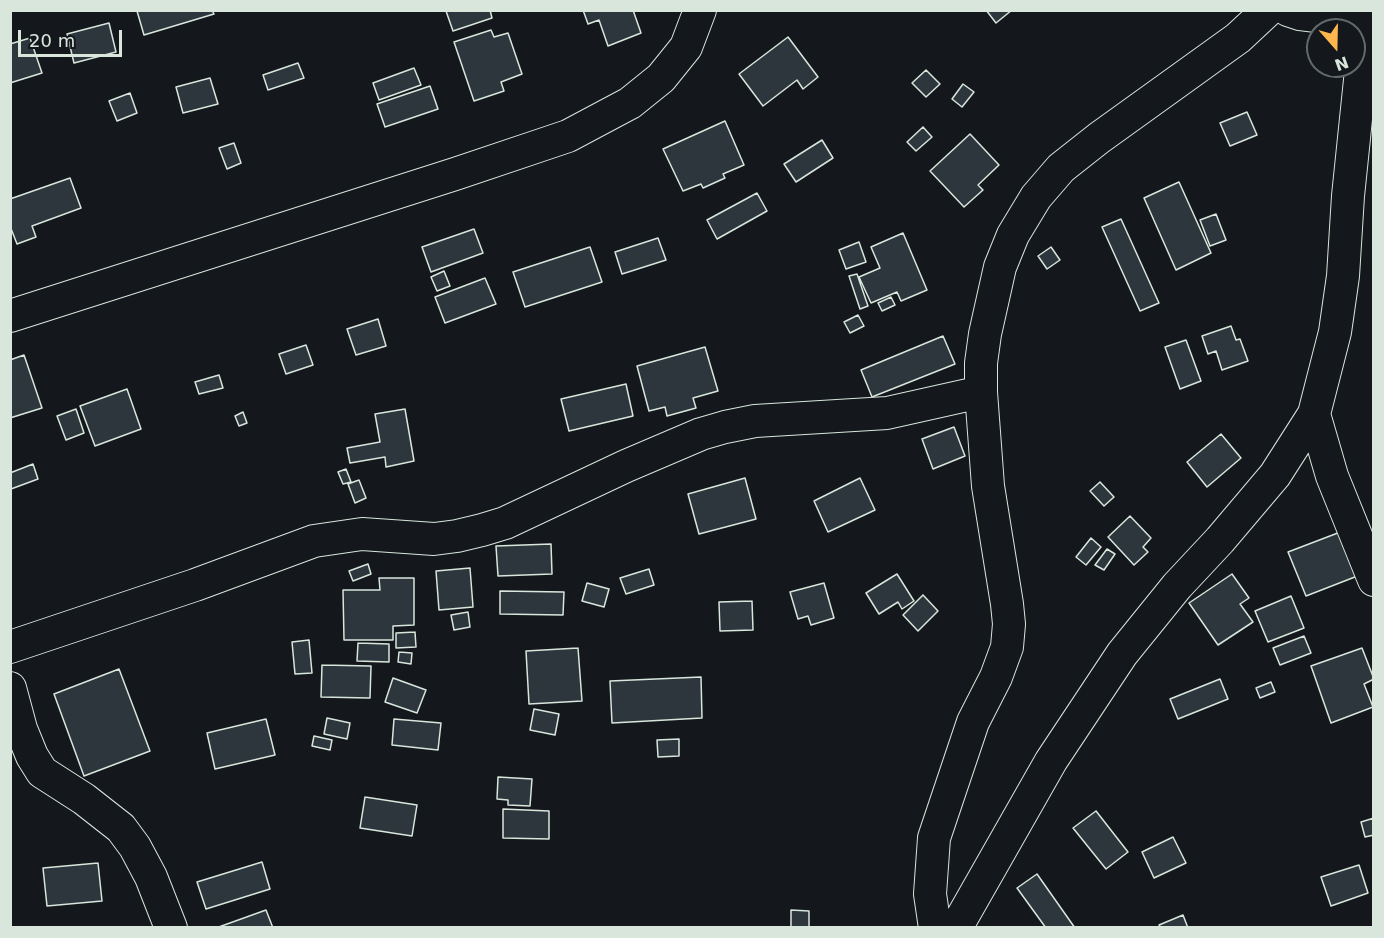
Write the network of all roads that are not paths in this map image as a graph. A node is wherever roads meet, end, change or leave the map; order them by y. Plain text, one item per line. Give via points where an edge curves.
1 (700, 10) edge
2 (1268, 10) edge
3 (1288, 10) edge
4 (1370, 22) edge
5 (10, 316) edge
6 (981, 392) junction
7 (1314, 414) junction
8 (1374, 580) edge
9 (10, 647) edge
10 (10, 688) edge
11 (171, 927) edge
12 (935, 927) edge
13 (956, 927) edge

1 - 5 street via 686,47 661,78 630,103 568,136
2 - 6 street via 1238,38 1061,168 1036,197 1013,235 1000,267 985,334
3 - 4 street
4 - 7 street via 1348,196 1343,276 1335,332
6 - 9 street via 887,413 755,420 725,427 626,466 505,523 434,539 362,534 314,541
6 - 12 street via 988,486 1009,624 1007,647 973,722 934,838 930,894
7 - 8 street via 1332,476
7 - 13 street via 1275,475 1122,654 1051,761
10 - 11 street via 21,729 42,772 120,828 151,877

